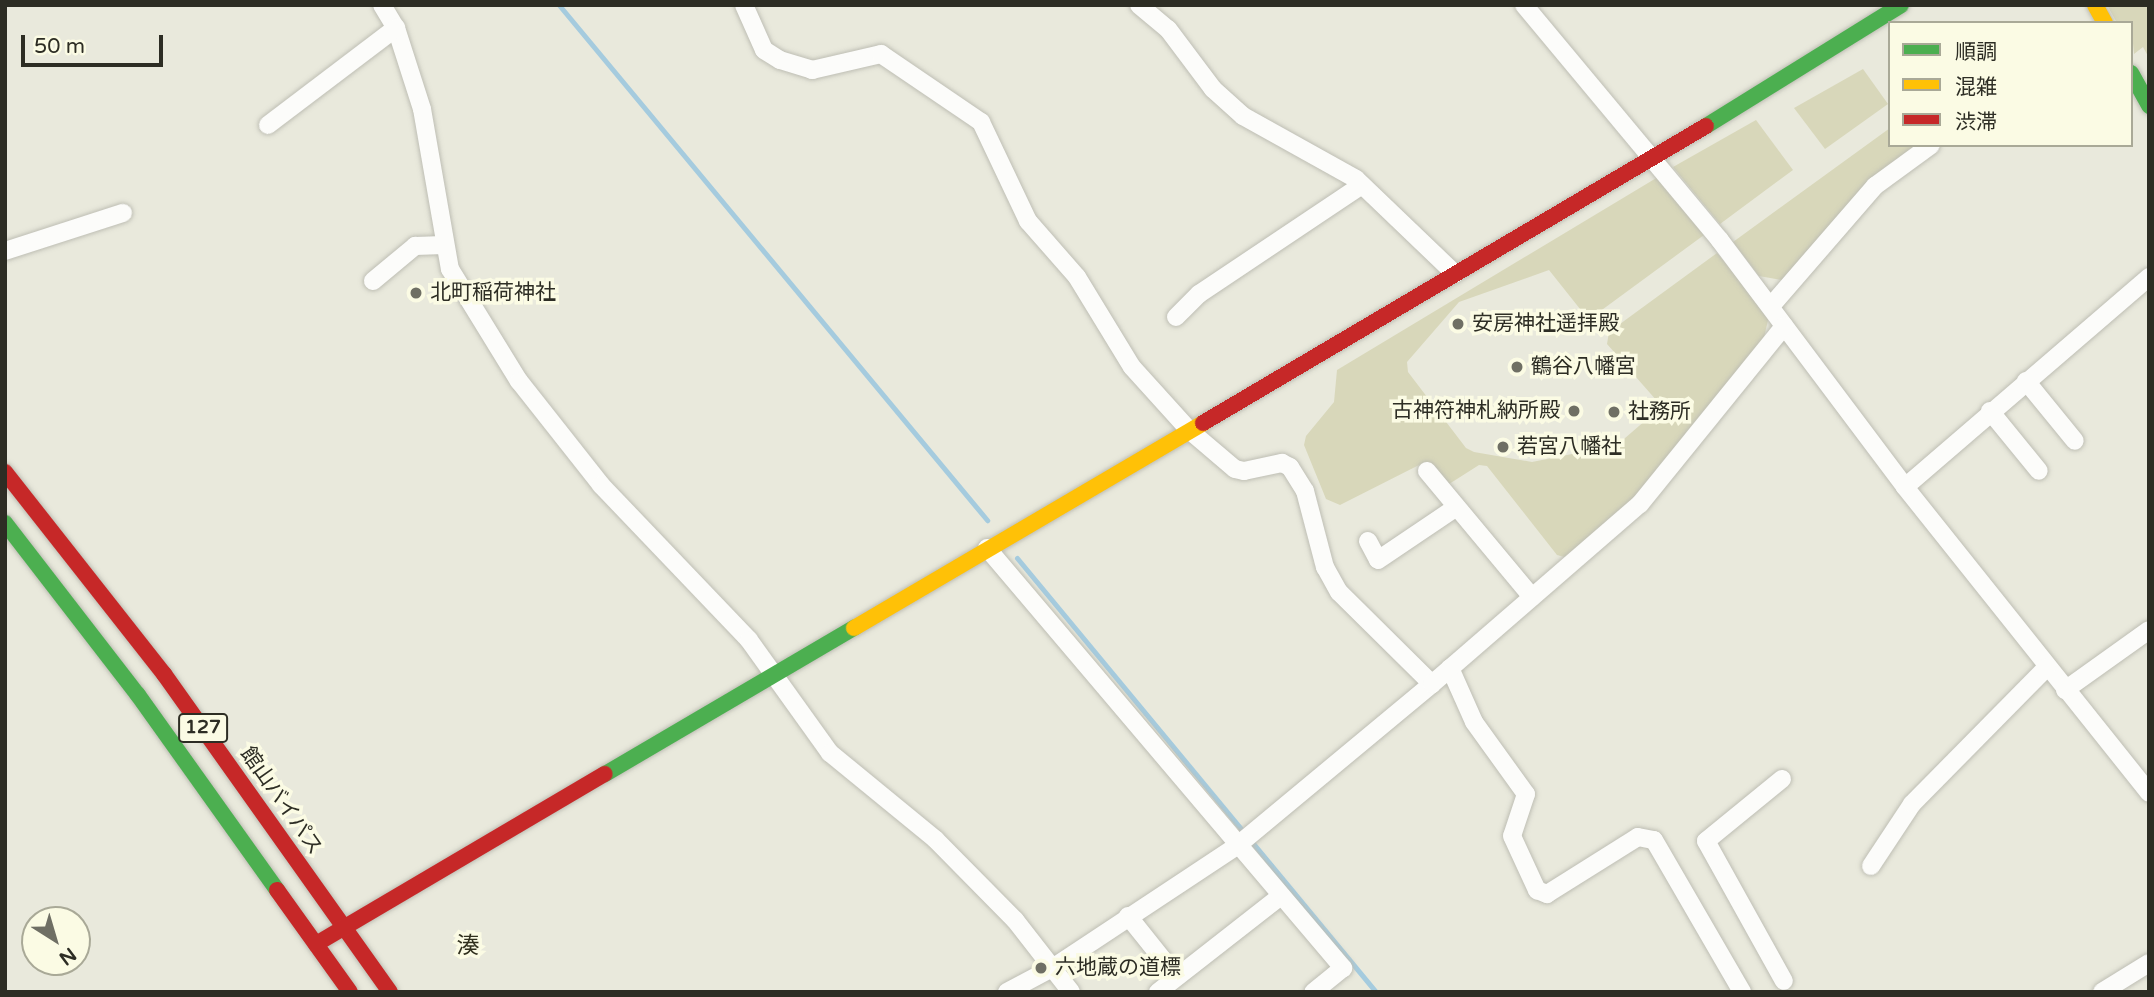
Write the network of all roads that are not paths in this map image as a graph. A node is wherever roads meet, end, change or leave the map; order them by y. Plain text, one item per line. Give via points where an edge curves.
1 (382, 5) edge
2 (744, 5) edge
3 (1139, 5) edge
4 (1524, 5) edge
5 (1902, 5) edge
6 (2095, 5) edge
7 (2104, 21) edge
8 (396, 28) junction
9 (2133, 77) edge
10 (2149, 106) edge
11 (268, 125) dead end
12 (1928, 147) edge
13 (1652, 159) junction
14 (1362, 185) junction
15 (123, 213) dead end
16 (444, 245) junction
17 (5, 251) edge
18 (1455, 274) junction
19 (2149, 277) edge
20 (373, 281) dead end
21 (1771, 306) junction
22 (1176, 317) dead end
23 (1784, 326) junction
24 (2026, 381) junction
25 (1990, 411) junction
26 (1189, 430) junction
27 (2075, 441) dead end
28 (1427, 471) dead end
29 (2039, 471) dead end
30 (5, 472) edge
31 (1905, 487) junction
32 (1455, 508) junction
33 (5, 523) edge
34 (1368, 541) dead end
35 (987, 548) junction
36 (1532, 597) junction
37 (2149, 630) edge
38 (2047, 667) junction
39 (1450, 668) junction
40 (774, 673) junction
41 (1432, 684) junction
42 (2065, 690) junction
43 (1782, 779) dead end
44 (2146, 784) edge
45 (1244, 840) junction
46 (1871, 866) dead end
47 (1281, 896) junction
48 (1128, 916) junction
49 (344, 926) junction
50 (316, 944) junction
51 (2149, 963) edge
52 (1054, 967) junction
53 (1176, 976) junction
54 (1784, 981) dead end
55 (350, 992) edge
56 (390, 992) edge
57 (1007, 992) edge
58 (1071, 992) edge
59 (1158, 992) edge
60 (1313, 992) edge
61 (1742, 992) edge
62 (2102, 992) edge

1 - 8 street
2 - 26 street via 764,50 780,60 812,70 881,54 981,122 1028,221 1077,276 1132,367
3 - 14 street via 1168,29 1213,89 1243,116
4 - 13 street
5 - 13 main road
6 - 7 main road
8 - 11 street
8 - 16 street via 422,109
9 - 10 main road
12 - 21 street via 1875,186
13 - 18 main road
13 - 21 street
14 - 18 street
14 - 22 street via 1199,294
15 - 17 street
16 - 20 street via 415,246
16 - 40 street via 459,288 519,381 601,485 749,640
18 - 26 main road
19 - 24 street
21 - 23 street
23 - 31 street
23 - 36 street via 1640,503
24 - 25 street
24 - 27 street
25 - 29 street
25 - 31 street
26 - 35 main road
26 - 41 street via 1234,469 1282,463 1290,467 1306,491 1325,568 1339,592
28 - 32 street
30 - 49 main road, 館山バイパス / 127 via 164,674
31 - 38 street
32 - 34 street via 1378,560
32 - 36 street
33 - 50 main road, 127 via 138,695
35 - 40 main road
35 - 45 street
36 - 39 street
37 - 42 street
38 - 42 street
38 - 46 street via 1912,804
39 - 41 street
39 - 61 street via 1474,722 1526,794 1512,836 1536,890 1547,894 1638,837 1654,839
40 - 49 main road
40 - 52 street via 830,753 935,839
41 - 45 street
42 - 44 street
43 - 54 street via 1706,841
45 - 47 street
45 - 48 street
47 - 53 street
47 - 60 street via 1343,968
48 - 52 street
48 - 53 street
49 - 50 main road
49 - 56 main road, 館山バイパス / 127
50 - 55 main road, 127
51 - 62 street
52 - 57 street
52 - 58 street
53 - 59 street

